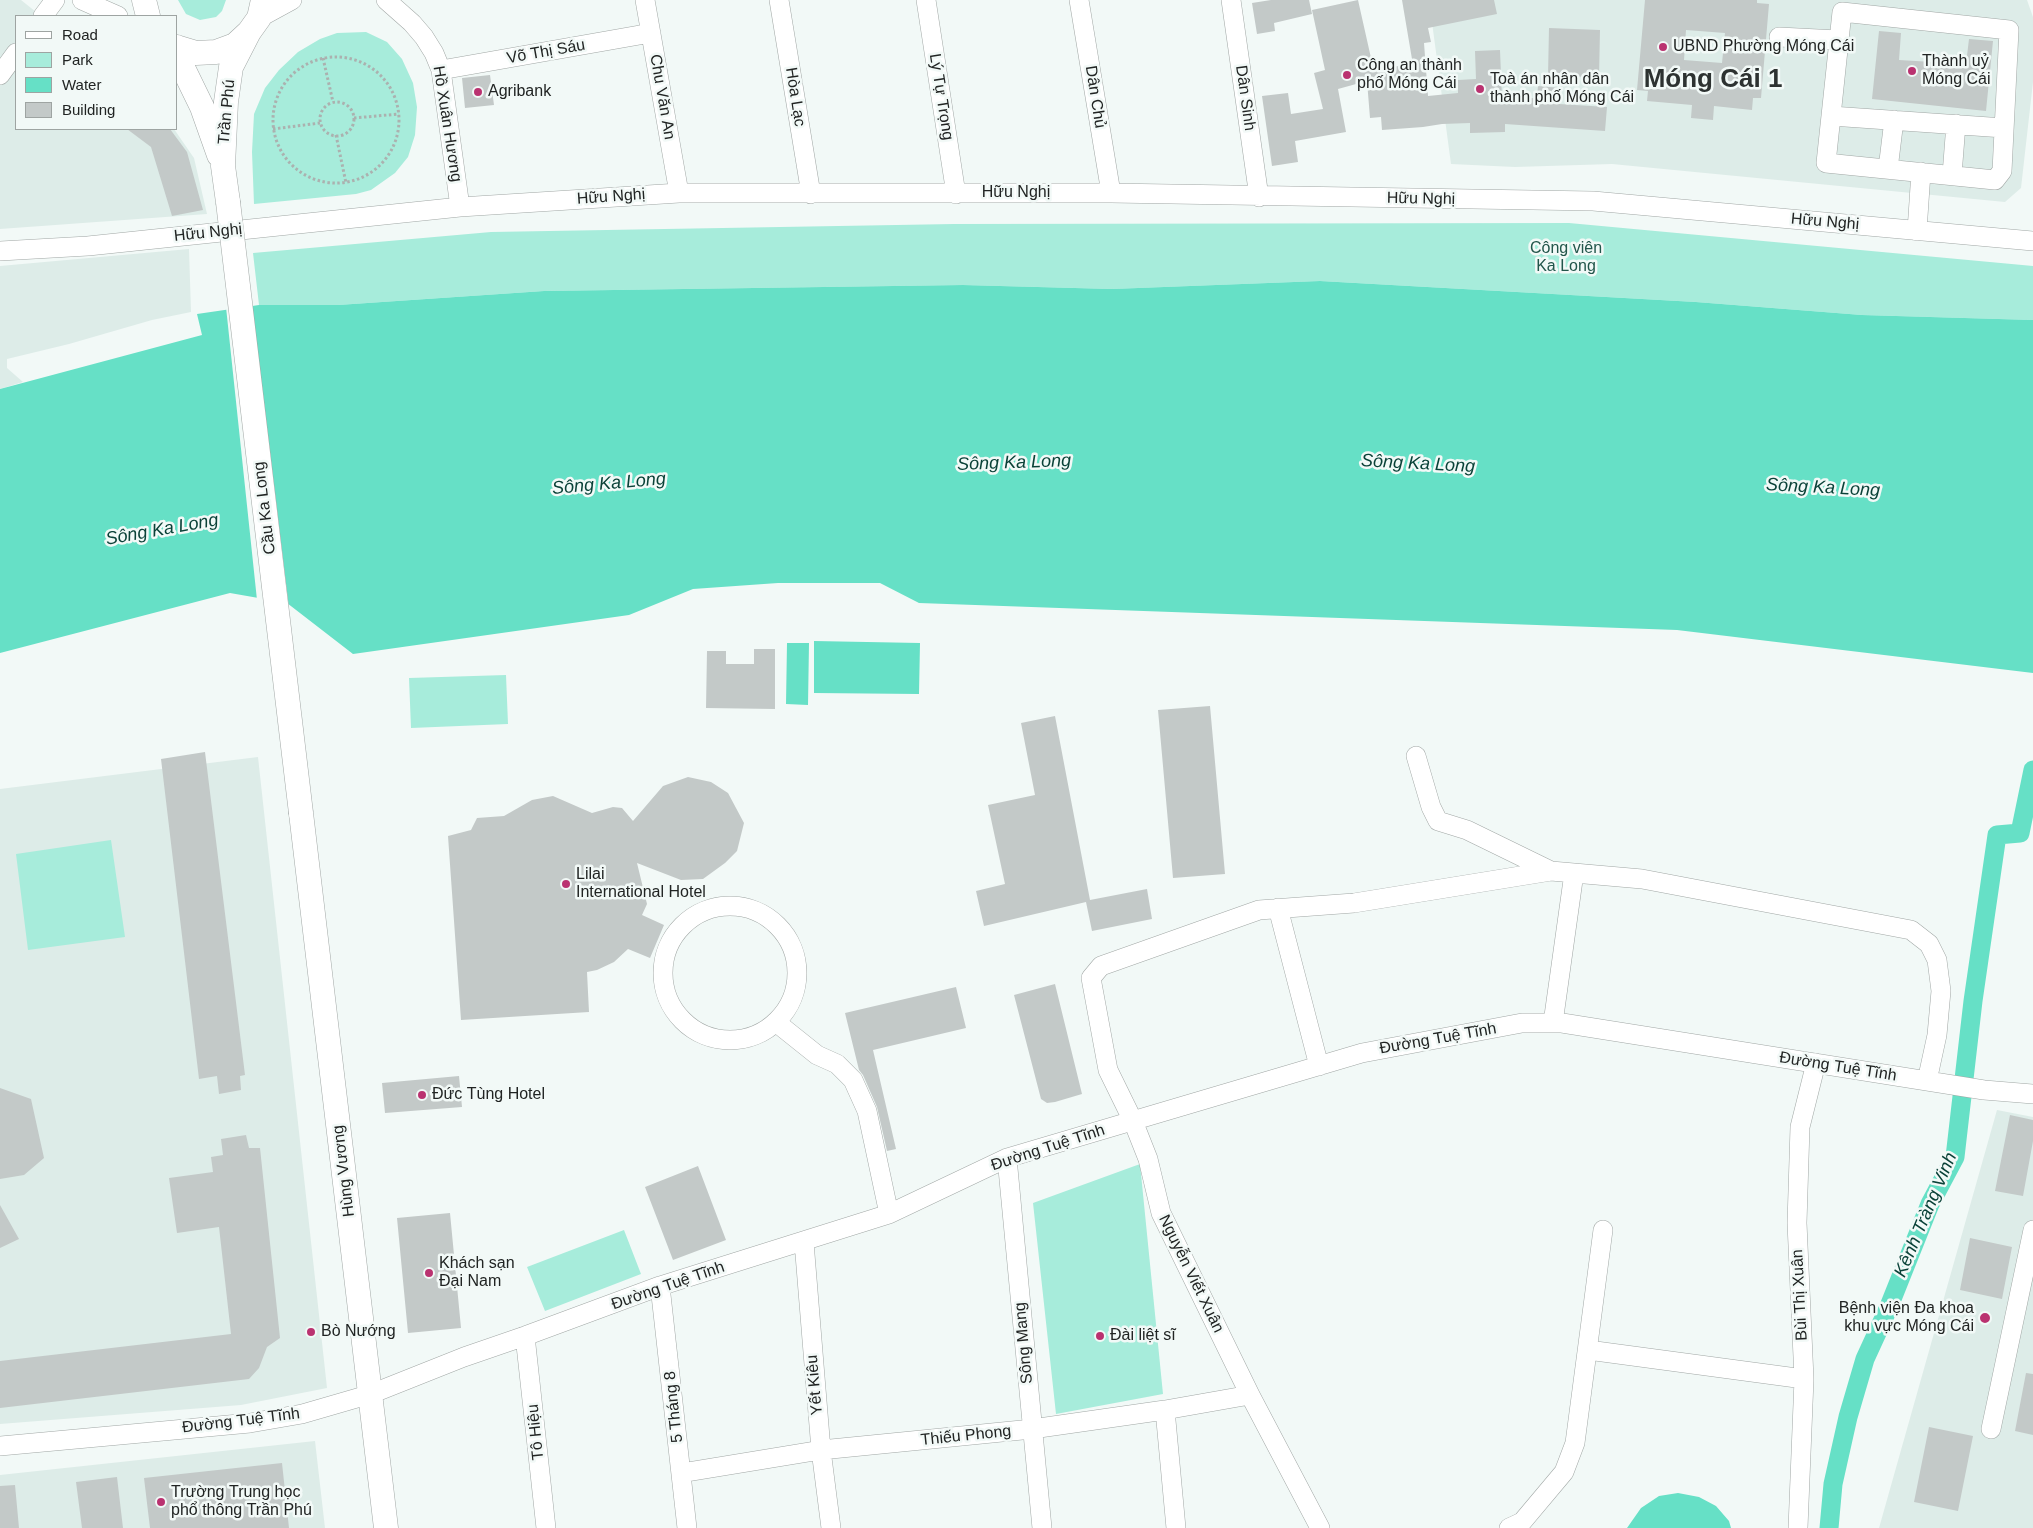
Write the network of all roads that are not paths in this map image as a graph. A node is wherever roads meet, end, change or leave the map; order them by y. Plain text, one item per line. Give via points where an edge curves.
1 (54, 0) edge
2 (82, 0) edge
3 (144, 0) edge
4 (292, 0) edge
5 (385, 0) edge
6 (645, 0) edge
7 (779, 0) edge
8 (926, 0) edge
9 (1080, 0) edge
10 (1231, 0) edge
11 (1889, 9) edge
12 (44, 15) edge
13 (116, 15) edge
14 (148, 15) edge
15 (257, 17) edge
16 (651, 33) junction
17 (1780, 37) dead end
18 (1838, 40) junction
19 (178, 47) edge
20 (178, 50) edge
21 (15, 54) edge
22 (2, 70) edge
23 (441, 70) junction
24 (1831, 116) junction
25 (1894, 120) junction
26 (1956, 124) junction
27 (2004, 128) junction
28 (223, 166) junction
29 (1888, 168) junction
30 (1921, 172) junction
31 (1952, 175) junction
32 (679, 193) junction
33 (1111, 193) junction
34 (811, 194) junction
35 (956, 194) junction
36 (1259, 197) junction
37 (228, 202) joint
38 (460, 207) junction
39 (1917, 231) junction
40 (2033, 241) edge
41 (0, 251) edge
42 (1416, 756) dead end
43 (301, 813) joint
44 (1551, 871) junction
45 (1574, 873) junction
46 (1278, 908) junction
47 (777, 1023) junction
48 (1553, 1023) junction
49 (1816, 1064) junction
50 (1319, 1066) junction
51 (1928, 1081) junction
52 (2033, 1094) edge
53 (1133, 1121) junction
54 (1006, 1158) junction
55 (889, 1214) junction
56 (1603, 1230) dead end
57 (2033, 1230) edge
58 (804, 1242) junction
59 (660, 1286) junction
60 (525, 1336) junction
61 (1588, 1350) junction
62 (1804, 1379) junction
63 (371, 1394) junction
64 (1250, 1395) junction
65 (1165, 1410) junction
66 (1991, 1429) dead end
67 (1032, 1430) junction
68 (0, 1446) edge
69 (821, 1450) junction
70 (681, 1472) junction
71 (386, 1528) edge
72 (546, 1528) edge
73 (688, 1528) edge
74 (831, 1528) edge
75 (1042, 1528) edge
76 (1176, 1528) edge
77 (1320, 1528) edge
78 (1509, 1528) edge
79 (1798, 1528) edge

1 - 12 street
2 - 13 street
3 - 14 main road
4 - 15 street
5 - 23 street, Hồ Xuân Hương via 424,37
6 - 16 street, Chu Văn An
7 - 34 street, Hòa Lạc
8 - 35 street, Lý Tự Trọng
9 - 33 street, Dân Chủ
10 - 36 street, Dân Sinh
11 - 18 street via 1842,12
11 - 27 street via 2009,30
15 - 19 main road via 234,45 216,52 196,53
15 - 28 main road, Trần Phú via 231,67
16 - 23 street, Võ Thị Sáu
16 - 32 street, Chu Văn An
17 - 18 street
18 - 24 street
20 - 28 main road, Trần Phú
21 - 22 street
23 - 38 street, Hồ Xuân Hương
24 - 25 street
24 - 29 street via 1826,163
25 - 26 street
25 - 29 street
26 - 27 street
26 - 31 street
27 - 31 street via 2002,171 1995,180
28 - 37 main road, Trần Phú
29 - 30 street
30 - 31 street
30 - 39 street
32 - 34 street, Hữu Nghị
32 - 38 street, Hữu Nghị
33 - 35 street, Hữu Nghị
33 - 36 street, Hữu Nghị
34 - 35 street, Hữu Nghị
36 - 39 street, Hữu Nghị via 1593,201
37 - 43 main road, Cầu Ka Long, bridge
38 - 41 street, Hữu Nghị via 88,246
39 - 40 street, Hữu Nghị
42 - 44 street via 1438,821 1467,830
43 - 63 main road, Hùng Vương
44 - 45 street
44 - 46 street, Nguyễn Viết Xuân via 1354,903
45 - 48 street
45 - 51 street via 1642,879 1911,930 1930,944 1937,960 1941,991 1938,1035
46 - 50 street
46 - 53 street, Nguyễn Viết Xuân via 1259,910 1101,966 1092,978 1108,1070
47 - 47 street via 789,1006 796,987 798,966 792,946 781,929 765,915 746,907 725,906 705,910 687,921 673,937 664,957 663,979 668,1000 679,1018 696,1032 716,1040 738,1041 759,1035
47 - 55 street via 817,1055 837,1064 853,1080 867,1111
48 - 49 street, Đường Tuệ Tĩnh
48 - 50 street, Đường Tuệ Tĩnh via 1522,1023 1362,1053
49 - 51 street, Đường Tuệ Tĩnh
49 - 62 street, Bùi Thị Xuân via 1800,1127 1797,1223
50 - 53 street, Đường Tuệ Tĩnh
51 - 52 street, Đường Tuệ Tĩnh
53 - 54 street, Đường Tuệ Tĩnh
53 - 64 street, Nguyễn Viết Xuân via 1148,1159 1161,1214
54 - 55 street, Đường Tuệ Tĩnh
54 - 67 street, Sông Mang
55 - 58 street, Đường Tuệ Tĩnh
56 - 61 street
57 - 66 street
58 - 59 street, Đường Tuệ Tĩnh
58 - 69 street, Yết Kiêu
59 - 60 street, Đường Tuệ Tĩnh
59 - 70 street, 5 Tháng 8
60 - 63 street, Đường Tuệ Tĩnh
60 - 72 street, Tô Hiệu
61 - 62 street
61 - 78 street via 1575,1443 1564,1472 1522,1522
62 - 79 street, Bùi Thị Xuân
63 - 68 street, Đường Tuệ Tĩnh via 302,1414 250,1423
63 - 71 main road, Hùng Vương
64 - 65 street, Thiếu Phong
64 - 77 street, Nguyễn Viết Xuân
65 - 67 street, Thiếu Phong
65 - 76 street
67 - 69 street, Thiếu Phong
67 - 75 street, Sông Mang
69 - 70 street, Thiếu Phong
69 - 74 street, Yết Kiêu
70 - 73 street, 5 Tháng 8

